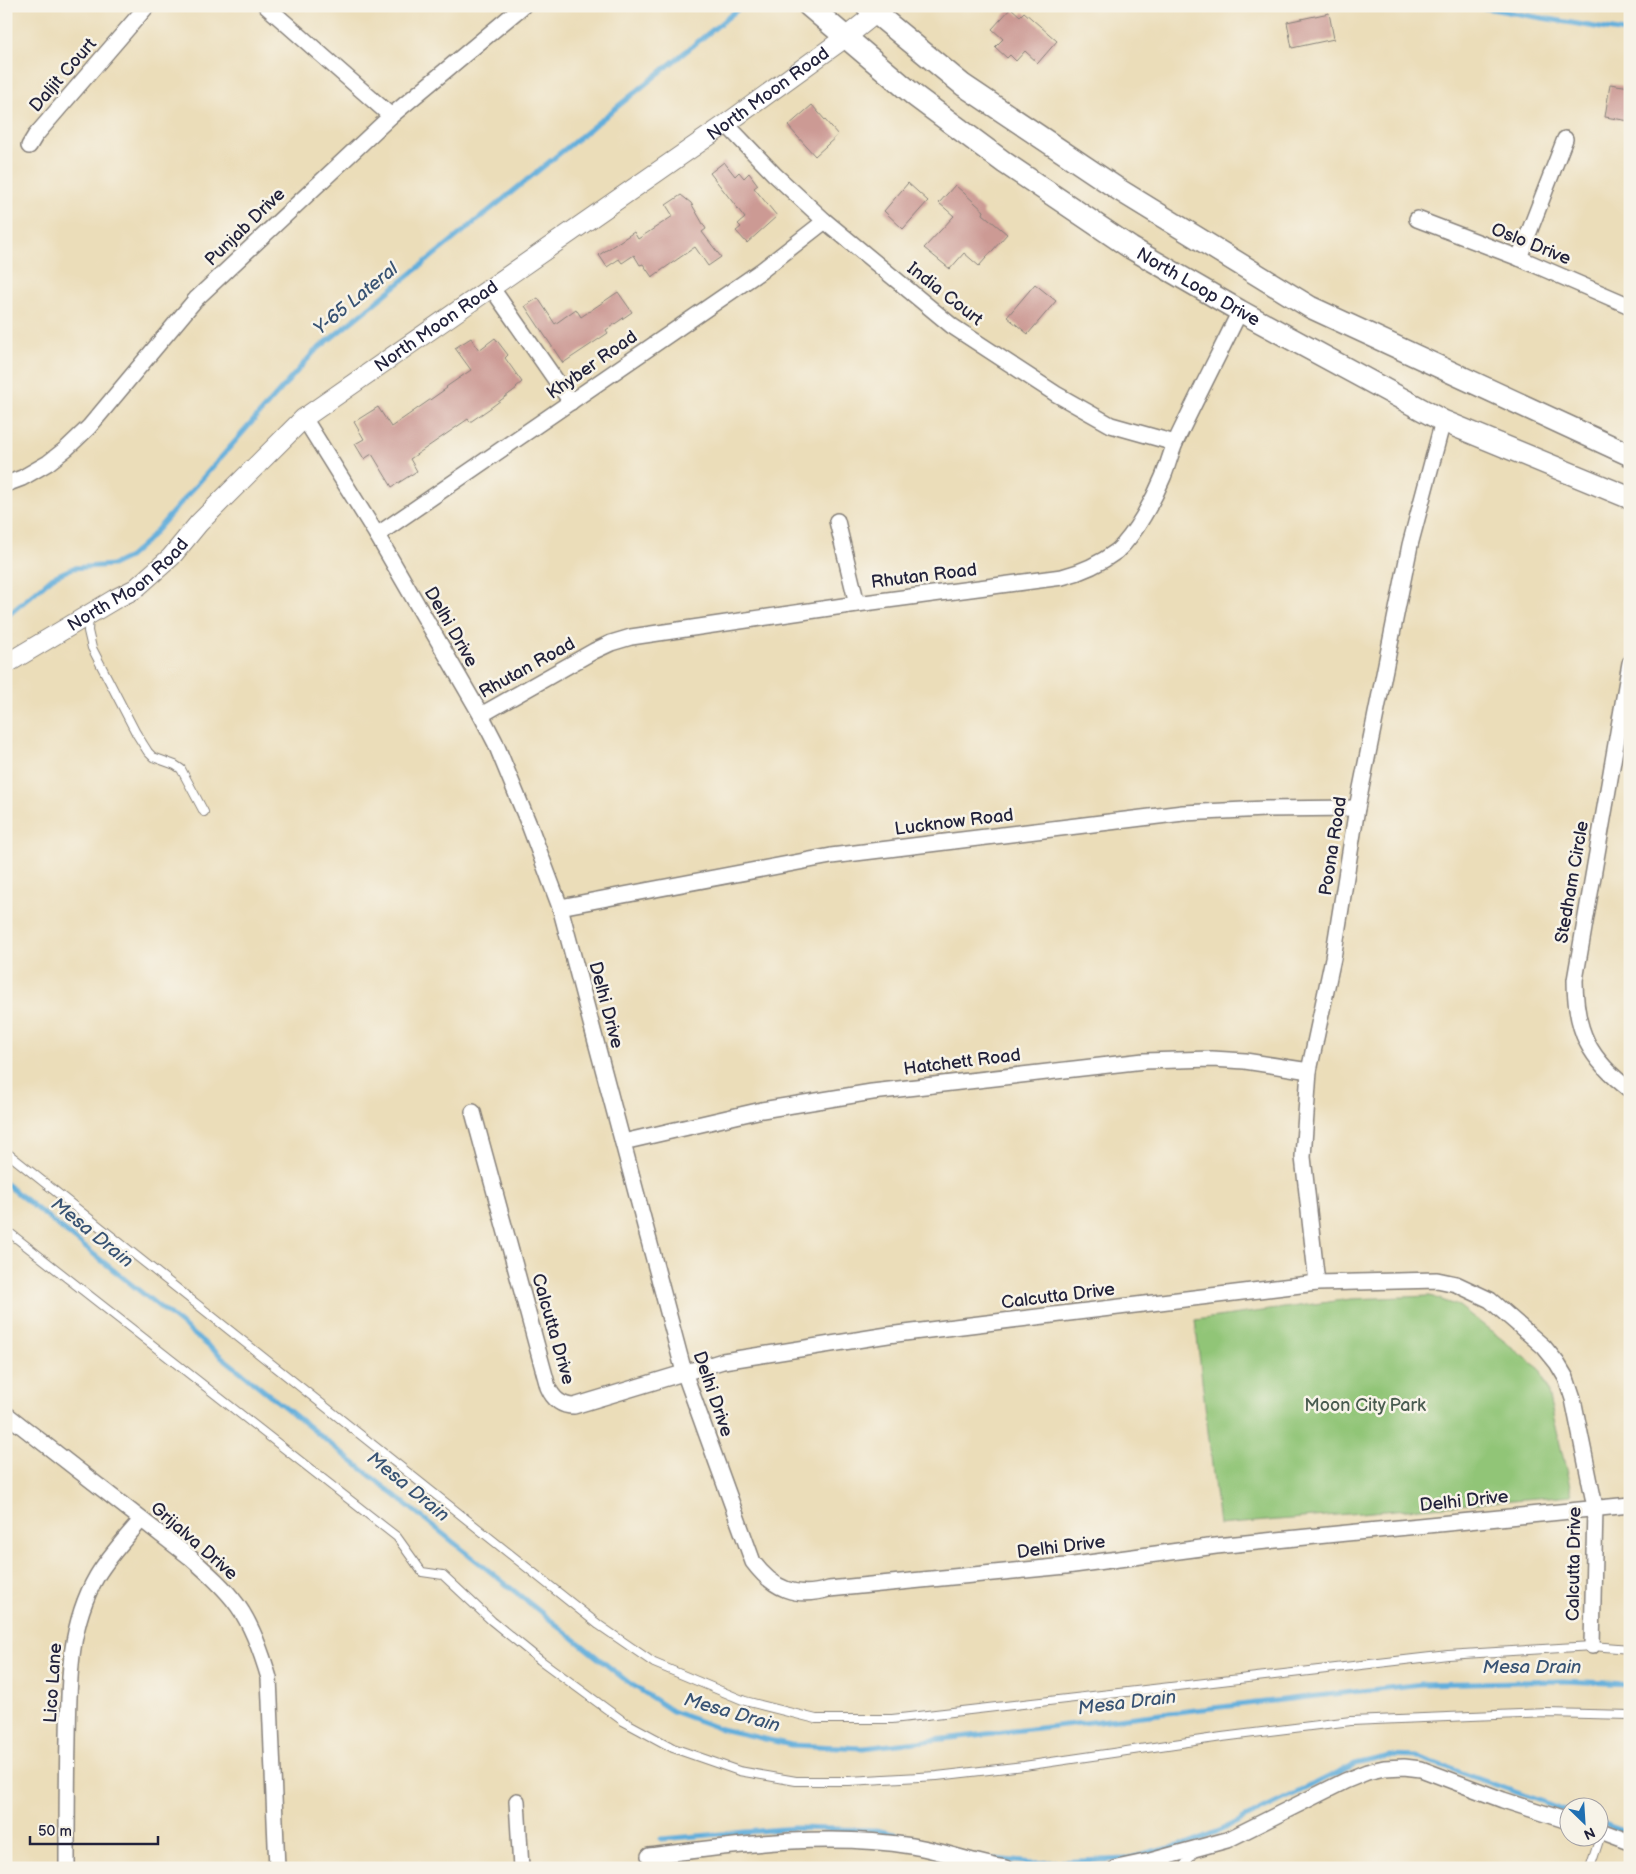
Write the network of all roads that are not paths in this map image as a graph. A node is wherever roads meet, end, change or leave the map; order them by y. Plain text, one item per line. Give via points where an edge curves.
1 (148, 6) edge
2 (266, 6) edge
3 (523, 6) edge
4 (809, 6) edge
5 (876, 9) edge
6 (846, 37) junction
7 (392, 116) junction
8 (726, 124) junction
9 (1565, 139) dead end
10 (29, 146) dead end
11 (1417, 219) dead end
12 (825, 221) junction
13 (1519, 258) junction
14 (491, 287) junction
15 (1630, 306) edge
16 (1240, 311) junction
17 (572, 402) junction
18 (304, 418) junction
19 (1444, 421) junction
20 (1175, 443) junction
21 (1630, 455) edge
22 (6, 484) edge
23 (1630, 498) edge
24 (837, 521) dead end
25 (377, 535) junction
26 (857, 604) junction
27 (89, 614) junction
28 (1630, 663) edge
29 (6, 664) edge
30 (481, 715) junction
31 (1357, 808) junction
32 (204, 812) dead end
33 (560, 907) junction
34 (1309, 1072) junction
35 (1630, 1090) edge
36 (473, 1112) dead end
37 (623, 1142) junction
38 (6, 1152) edge
39 (6, 1230) edge
40 (1317, 1282) junction
41 (684, 1372) junction
42 (6, 1414) edge
43 (1630, 1505) edge
44 (1595, 1507) junction
45 (141, 1520) junction
46 (1592, 1646) junction
47 (1630, 1649) edge
48 (1630, 1715) edge
49 (516, 1801) dead end
50 (1558, 1818) edge
51 (1608, 1834) edge
52 (1630, 1842) edge
53 (1596, 1846) edge
54 (1197, 1847) junction
55 (649, 1856) dead end
56 (66, 1868) edge
57 (277, 1868) edge
58 (521, 1868) edge
59 (1005, 1868) edge
60 (1118, 1868) edge
61 (1182, 1868) edge
62 (1590, 1868) edge

1 - 10 street, Daljit Court
2 - 7 street
3 - 7 street, Punjab Drive
4 - 6 main road, North Loop Drive
5 - 6 street, North Moon Road
5 - 21 main road via 971,90 1121,191 1310,308
6 - 8 street, North Moon Road
6 - 16 main road, North Loop Drive via 915,96 1005,163 1131,248
7 - 22 street, Punjab Drive via 196,299 89,427 67,448 48,463
8 - 12 street, India Court
8 - 14 street, North Moon Road
9 - 13 street
11 - 13 street, Oslo Drive
12 - 17 street, Khyber Road via 761,271
12 - 20 street, India Court via 952,326 1013,367 1111,424
13 - 15 street, Oslo Drive
14 - 17 street
14 - 18 street, North Moon Road
16 - 19 main road, North Loop Drive
16 - 20 street, Rhutan Road
17 - 25 street, Khyber Road
18 - 25 street, Delhi Drive
18 - 27 street, North Moon Road via 199,523 171,557 135,588
19 - 23 main road, North Loop Drive
19 - 31 street, Poona Road via 1410,545
20 - 26 street, Rhutan Road via 1156,493 1131,534 1118,550 1100,562 1062,578
24 - 26 street
25 - 30 street, Delhi Drive
26 - 30 street, Rhutan Road via 631,637 594,651
27 - 29 street, North Moon Road
27 - 32 lane via 92,648 136,733 153,757 181,769
28 - 35 street, Stedham Circle via 1575,980 1577,1013 1587,1043 1605,1070
30 - 33 street, Delhi Drive via 530,826
31 - 33 street, Lucknow Road via 1183,813 841,855
31 - 34 street, Poona Road via 1333,958
33 - 37 street, Delhi Drive
34 - 37 street, Hatchett Road via 1212,1059 1126,1063 872,1092 762,1110
34 - 40 street, Poona Road via 1303,1157
36 - 41 street, Calcutta Drive via 551,1395 558,1402 574,1406
37 - 41 street, Delhi Drive
38 - 46 lane via 599,1625 654,1663 745,1701 816,1719 892,1719 1448,1655
39 - 48 lane via 397,1537 422,1572 443,1575 499,1627 598,1703 623,1721 673,1748 739,1771 796,1780 917,1777 1024,1766 1351,1721 1547,1713
40 - 41 street, Calcutta Drive via 888,1335 723,1361
40 - 44 street, Calcutta Drive via 1437,1280 1456,1284 1490,1300 1544,1347 1566,1378
41 - 44 street, Delhi Drive via 753,1562 763,1575 793,1592 1066,1566 1225,1545
42 - 45 street, Grijalva Drive
43 - 44 street, Delhi Drive
44 - 46 street, Calcutta Drive
45 - 56 street, Lico Lane via 97,1576 76,1627 70,1669
45 - 57 street, Grijalva Drive via 211,1576 238,1606 264,1660 271,1700
46 - 47 lane
49 - 58 street
50 - 54 street via 1421,1769 1384,1768 1345,1781 1228,1840
51 - 52 street
53 - 62 lane
54 - 60 street
54 - 61 lane
55 - 59 street via 832,1840 912,1846

